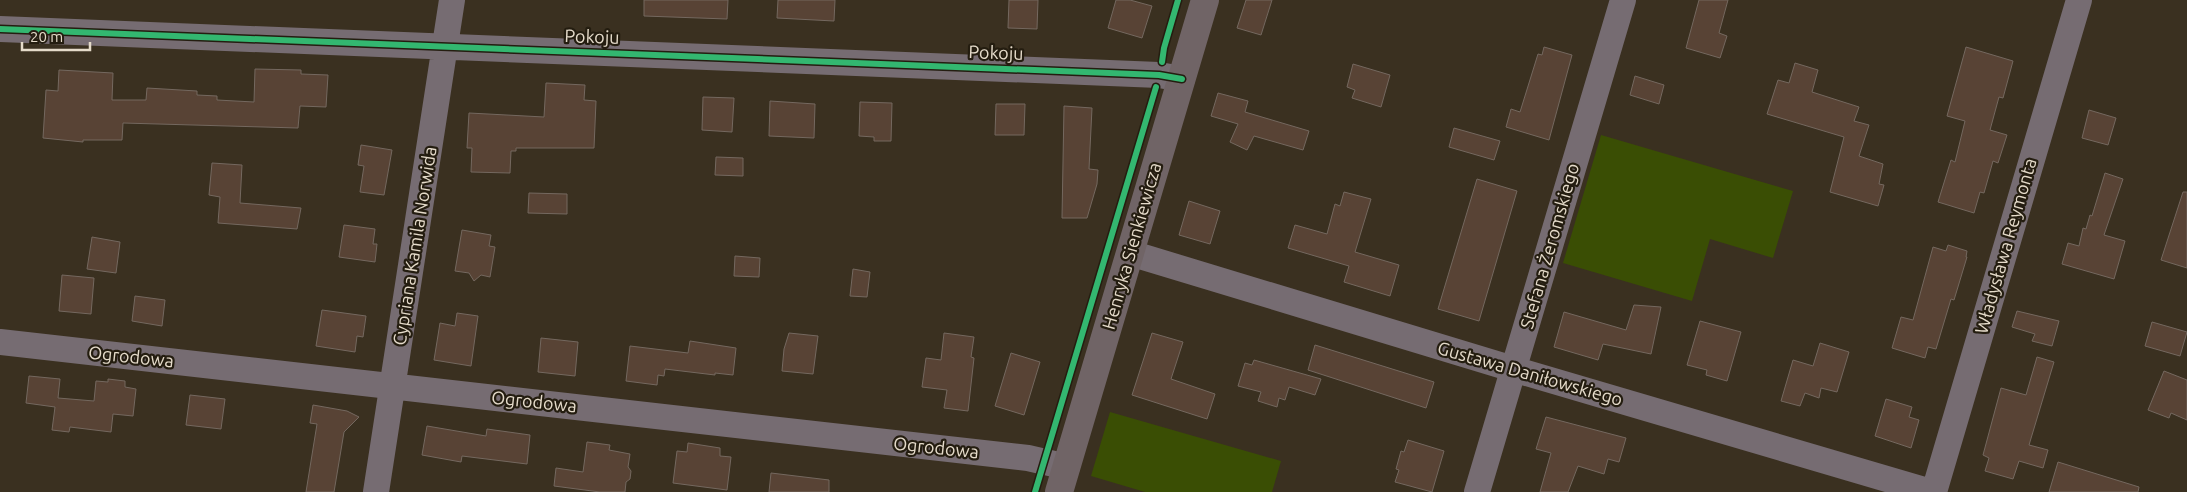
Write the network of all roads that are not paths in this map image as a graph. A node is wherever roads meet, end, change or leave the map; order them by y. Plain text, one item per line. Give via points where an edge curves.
1 (452, 0) edge
2 (1205, 0) edge
3 (1623, 0) edge
4 (2079, 0) edge
5 (0, 29) edge
6 (445, 46) junction
7 (1182, 80) junction
8 (1130, 253) junction
9 (0, 342) edge
10 (1513, 369) junction
11 (393, 386) junction
12 (1063, 479) edge
13 (376, 492) edge
14 (1477, 492) edge
15 (1932, 492) edge

1 - 6 street, Cypriana Kamila Norwida
2 - 7 street, Henryka Sienkiewicza
3 - 10 street, Stefana Żeromskiego
4 - 15 street, Władysława Reymonta
5 - 6 street, Pokoju
6 - 7 street, Pokoju via 1159,75
6 - 11 street, Cypriana Kamila Norwida
7 - 8 street, Henryka Sienkiewicza
8 - 10 street, Gustawa Daniłowskiego
8 - 12 street, Henryka Sienkiewicza
9 - 11 street, Ogrodowa
10 - 14 street, Stefana Żeromskiego
10 - 15 street, Gustawa Daniłowskiego
11 - 12 street, Ogrodowa via 1028,458
11 - 13 street, Cypriana Kamila Norwida

